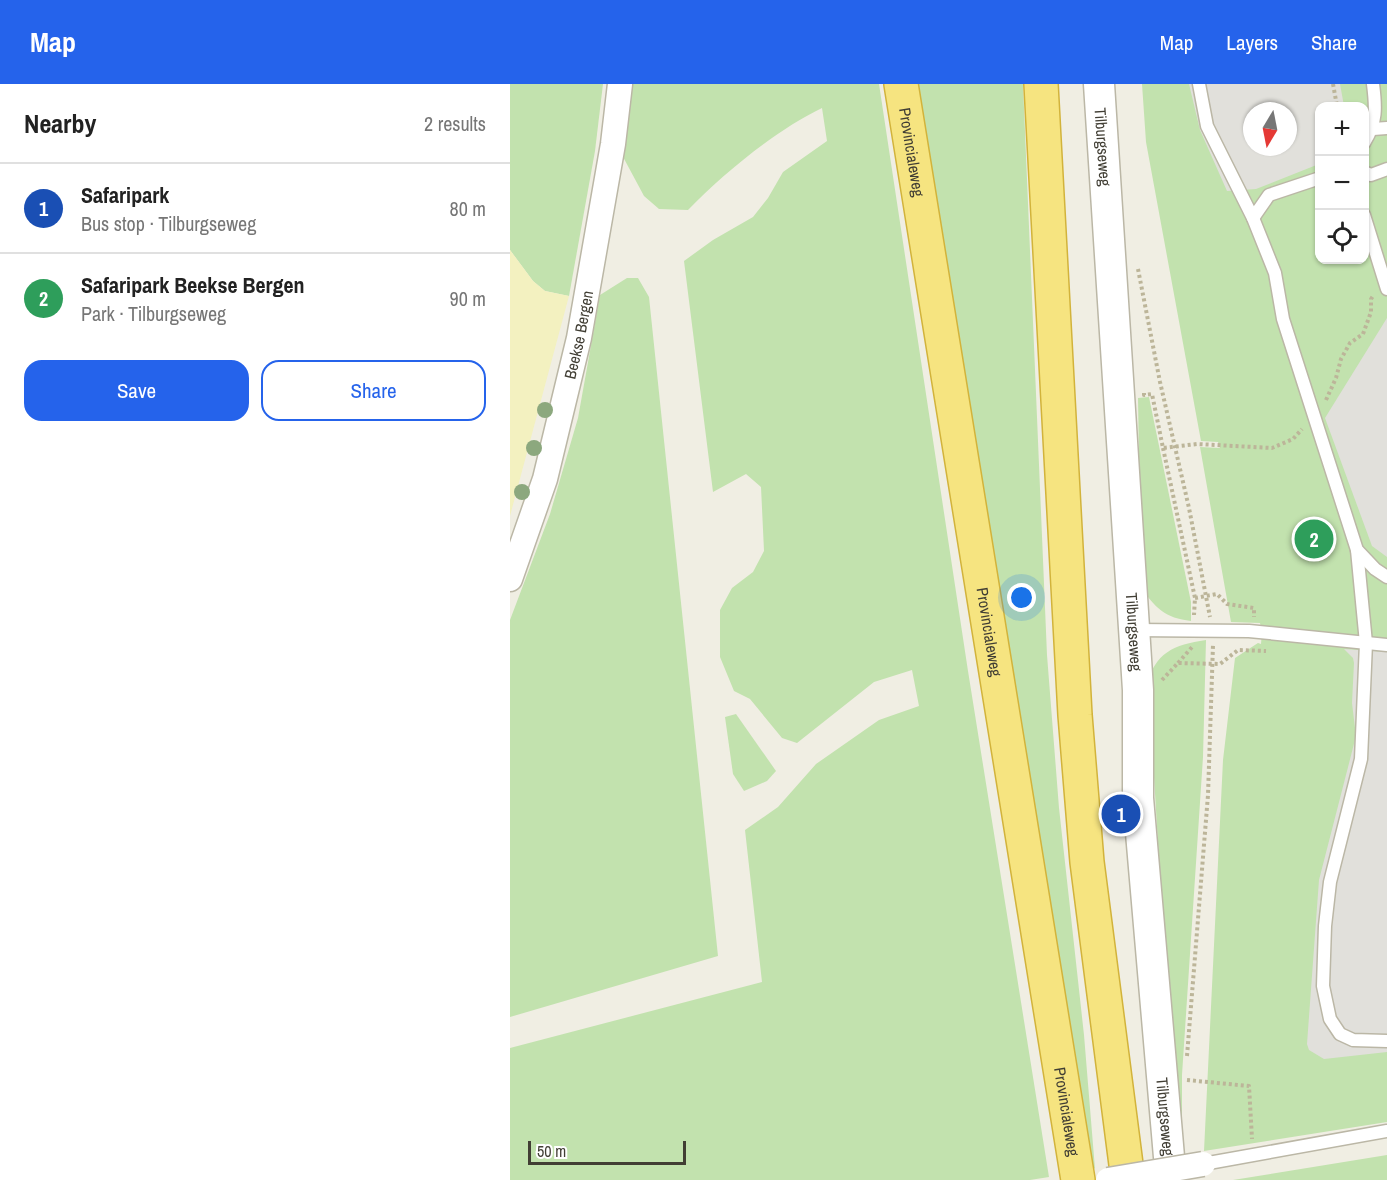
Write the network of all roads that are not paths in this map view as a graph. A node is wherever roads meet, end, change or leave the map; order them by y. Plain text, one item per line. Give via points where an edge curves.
1 (620, 84) edge
2 (901, 84) edge
3 (1041, 84) edge
4 (1099, 84) edge
5 (1199, 84) edge
6 (1373, 84) edge
7 (1387, 128) edge
8 (1372, 129) junction
9 (1369, 135) edge
10 (1387, 169) edge
11 (1369, 174) edge
12 (1315, 180) edge
13 (1253, 218) junction
14 (1369, 228) edge
15 (1387, 289) edge
16 (1357, 550) junction
17 (1387, 577) edge
18 (510, 579) edge
19 (1133, 630) junction
20 (1366, 643) junction
21 (1387, 645) edge
22 (1387, 1041) edge
23 (1387, 1131) edge
24 (1203, 1164) joint
25 (1078, 1180) edge
26 (1108, 1180) edge
27 (1128, 1180) edge
28 (1171, 1180) edge

1 - 18 street, Beekse Bergen via 579,338 545,478
2 - 25 highway, Provincialeweg
3 - 27 highway via 1075,715 1087,862
4 - 19 street, Tilburgseweg
5 - 13 lane via 1207,126
6 - 8 lane via 1376,104
7 - 8 lane
8 - 9 lane
10 - 11 lane
12 - 13 lane via 1269,195
13 - 16 lane via 1275,273 1283,319
14 - 15 lane
16 - 17 lane
16 - 20 lane
19 - 20 lane via 1262,632
19 - 28 street, Tilburgseweg via 1138,690 1138,798
20 - 21 lane
20 - 22 lane via 1361,759 1330,882 1323,986 1330,1019 1340,1034 1353,1040
23 - 24 lane
24 - 26 street, bridge

